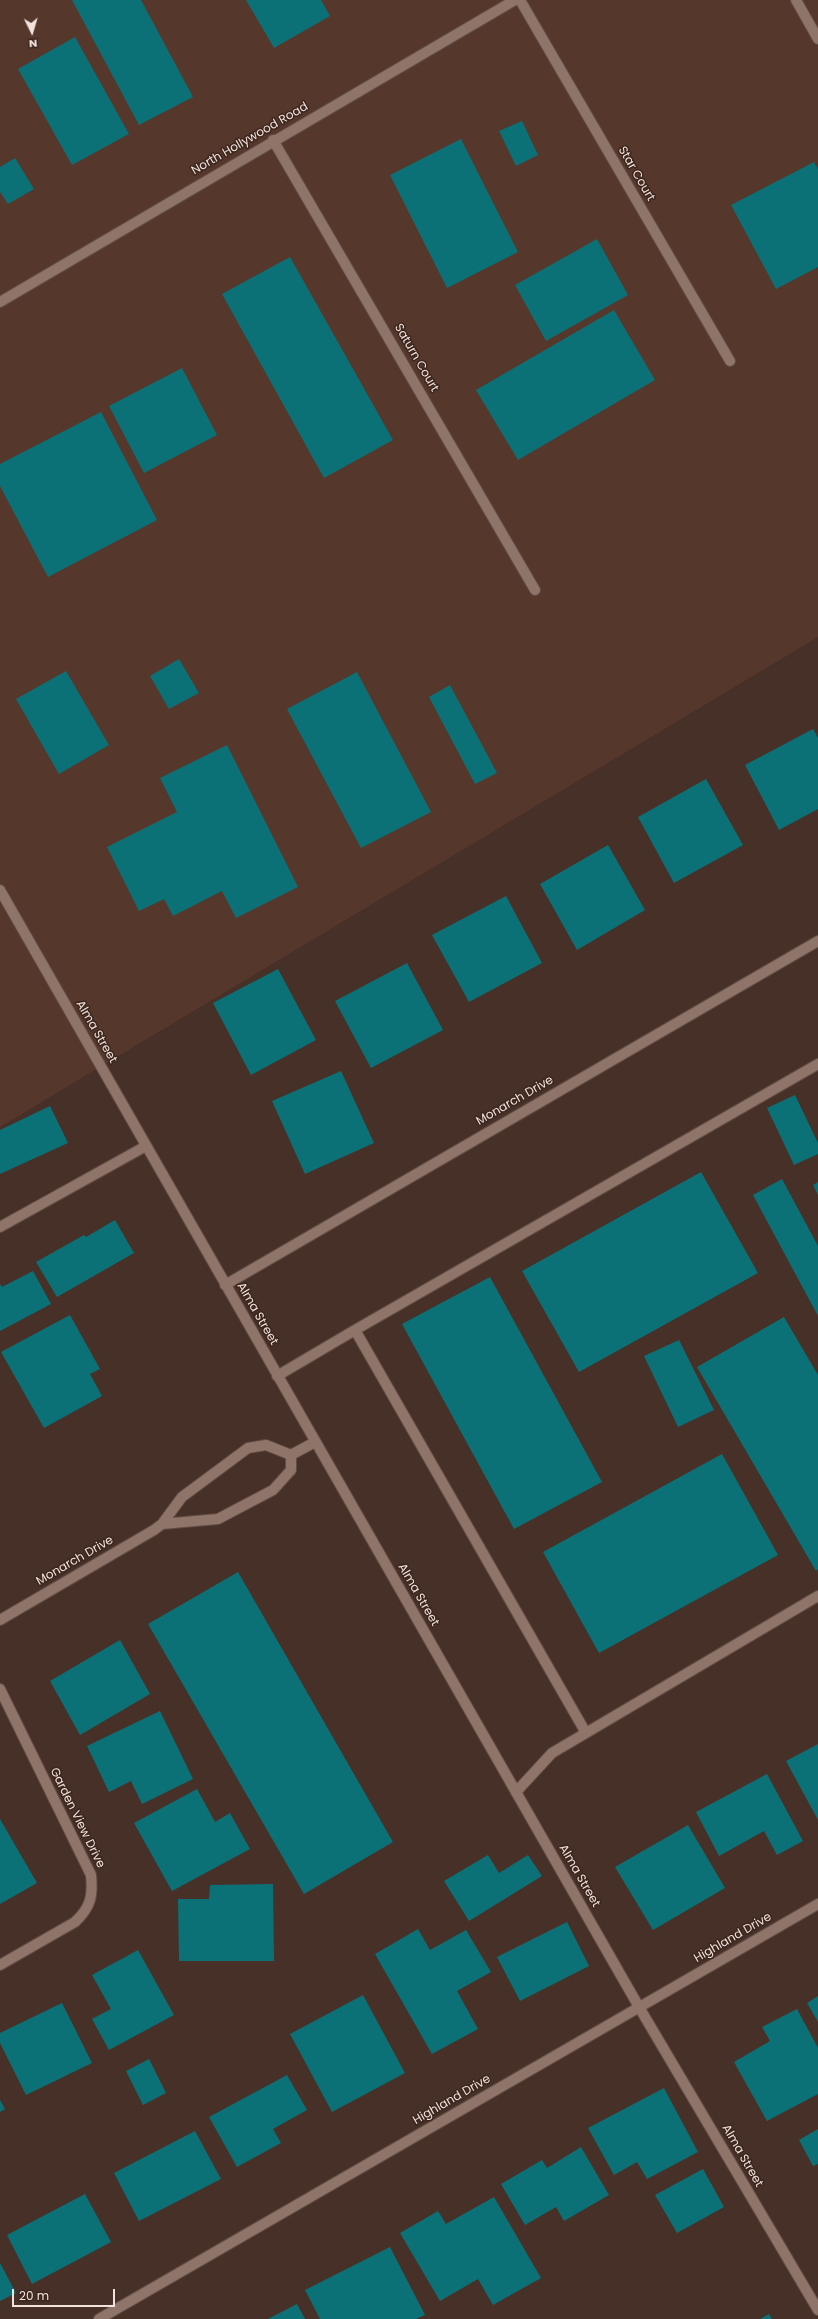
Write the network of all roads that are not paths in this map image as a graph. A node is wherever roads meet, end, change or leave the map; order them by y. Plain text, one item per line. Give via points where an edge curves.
1 (515, 0) edge
2 (520, 0) edge
3 (796, 0) edge
4 (818, 39) edge
5 (273, 140) junction
6 (0, 302) edge
7 (730, 361) dead end
8 (535, 590) dead end
9 (0, 890) edge
10 (818, 941) edge
11 (818, 1064) edge
12 (146, 1146) junction
13 (0, 1227) edge
14 (225, 1285) junction
15 (355, 1330) junction
16 (277, 1376) junction
17 (315, 1442) junction
18 (291, 1455) junction
19 (162, 1524) junction
20 (818, 1596) edge
21 (0, 1620) edge
22 (0, 1689) edge
23 (586, 1732) junction
24 (516, 1792) junction
25 (818, 1904) edge
26 (0, 1965) edge
27 (639, 2007) junction
28 (818, 2310) edge
29 (99, 2319) edge

1 - 5 street, North Hollywood Road
2 - 7 street, Star Court
3 - 4 street
5 - 6 street, North Hollywood Road
5 - 8 street, Saturn Court
9 - 12 street, Alma Street
10 - 14 street, Monarch Drive
11 - 15 street
12 - 13 street
12 - 14 street, Alma Street
14 - 16 street, Alma Street
15 - 16 street
15 - 23 street
16 - 17 street, Alma Street
17 - 18 street
17 - 24 street, Alma Street
18 - 19 street, Monarch Drive via 290,1470 273,1490 245,1507 218,1519
18 - 19 street, Monarch Drive via 266,1445 248,1448 182,1497
19 - 21 street, Monarch Drive
20 - 23 street
22 - 26 street, Garden View Drive via 91,1875 93,1893 84,1913 75,1922
23 - 24 street via 552,1753
24 - 27 street, Alma Street
25 - 27 street, Highland Drive
27 - 28 street, Alma Street
27 - 29 street, Highland Drive

